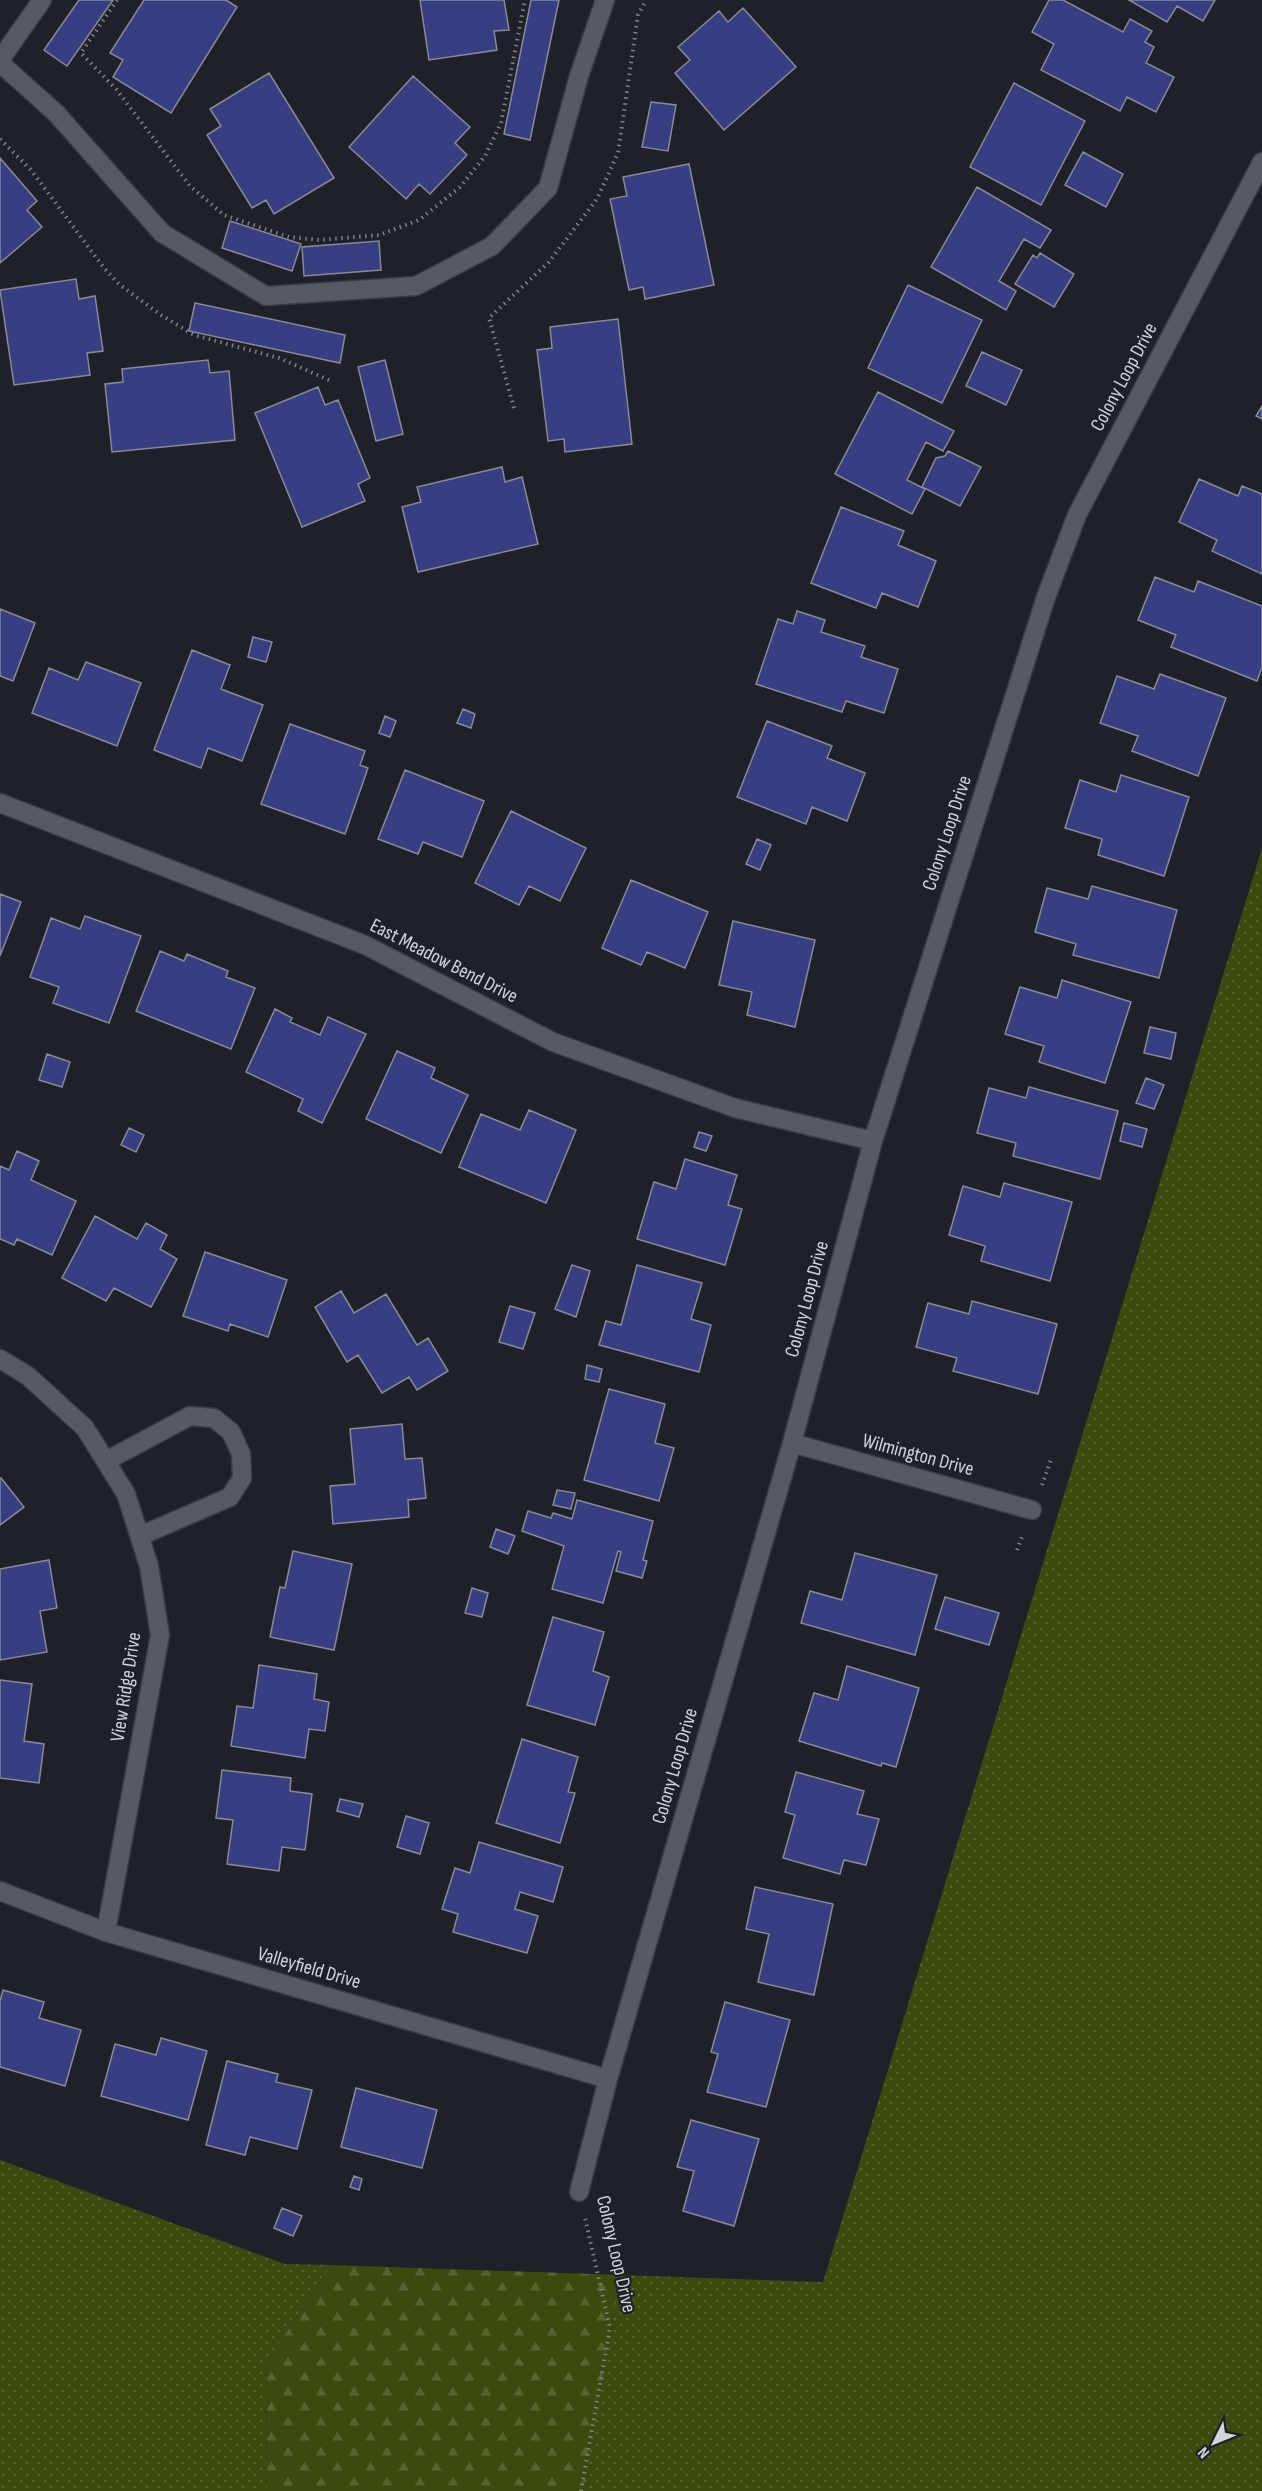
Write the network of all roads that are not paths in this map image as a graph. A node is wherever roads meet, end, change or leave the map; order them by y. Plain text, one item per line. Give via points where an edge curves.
1 (42, 0) edge
2 (604, 0) edge
3 (0, 61) edge
4 (1260, 171) edge
5 (0, 803) edge
6 (873, 1141) junction
7 (0, 1359) edge
8 (792, 1443) junction
9 (106, 1461) junction
10 (1032, 1510) dead end
11 (140, 1536) junction
12 (0, 1891) edge
13 (106, 1932) junction
14 (608, 2079) junction
15 (579, 2192) road end

1 - 3 street
2 - 3 street via 548,188 492,246 416,286 266,296 162,233 56,113
4 - 6 street, Colony Loop Drive via 1077,515 1042,608
5 - 6 street, East Meadow Bend Drive via 365,945 553,1042 735,1108
6 - 8 street, Colony Loop Drive
7 - 9 street, View Ridge Drive via 28,1376 85,1428
8 - 10 street, Wilmington Drive
8 - 14 street, Colony Loop Drive
9 - 11 street, View Ridge Drive via 126,1494
9 - 11 street via 190,1416 214,1418 231,1432 241,1454 242,1478 230,1497
11 - 13 street, View Ridge Drive via 160,1635
12 - 13 street, Valleyfield Drive
13 - 14 street, Valleyfield Drive
14 - 15 street, Colony Loop Drive

